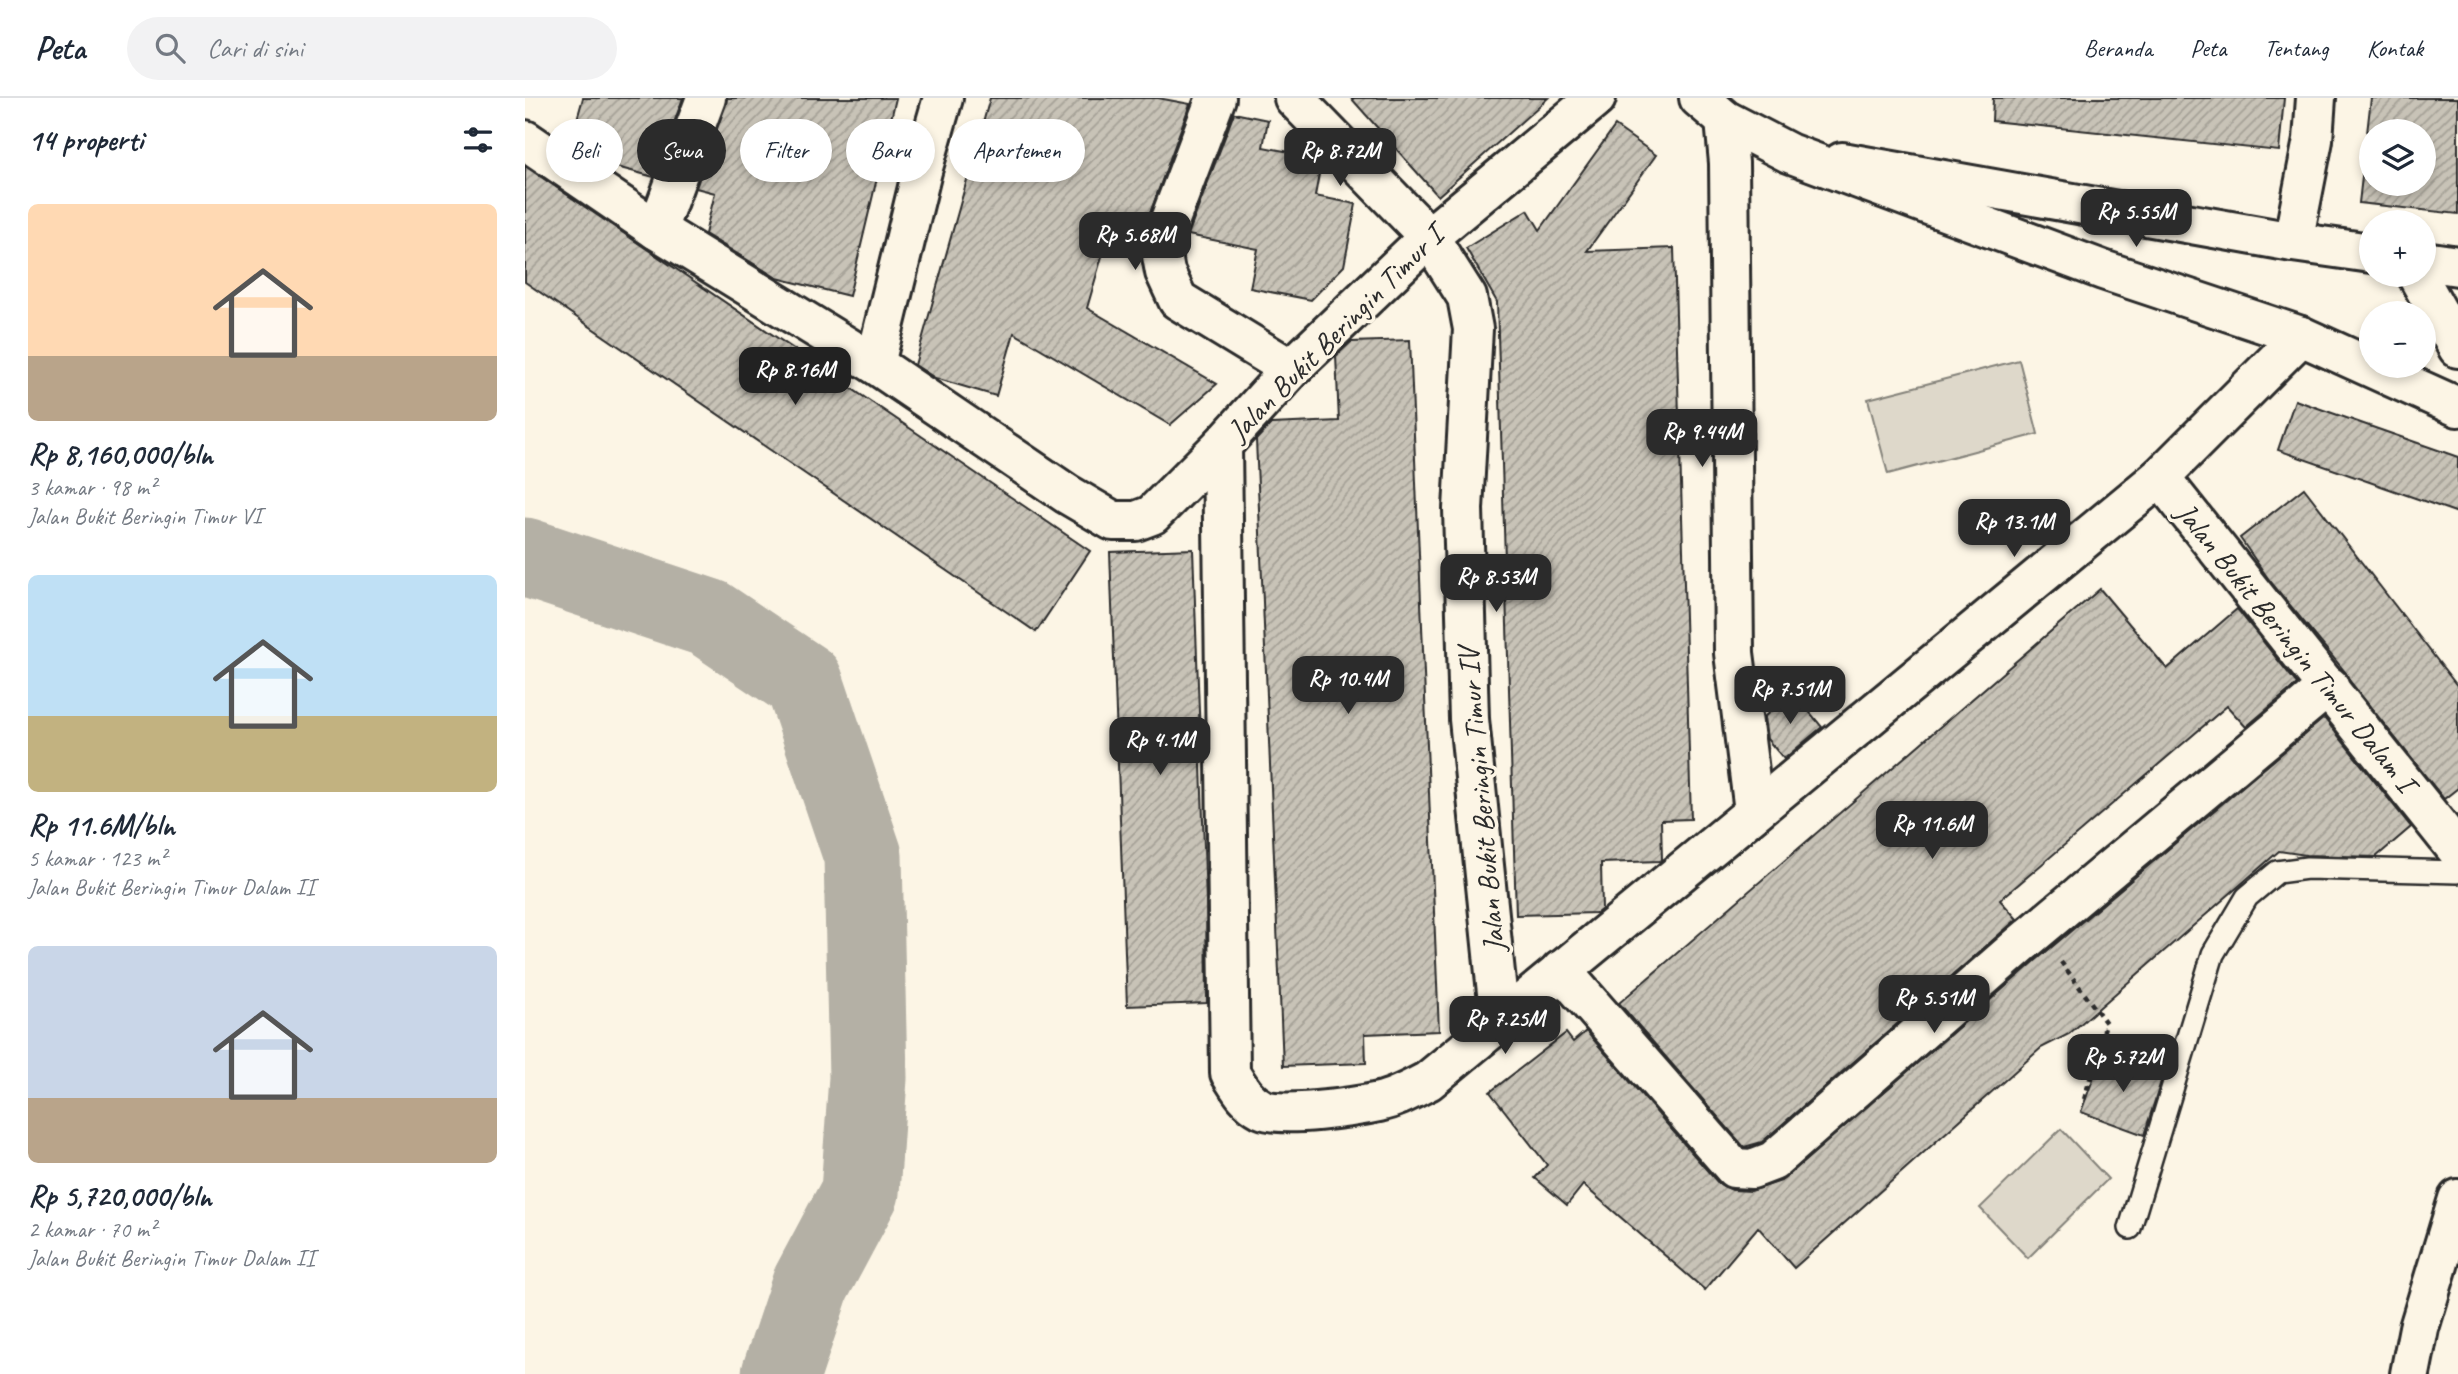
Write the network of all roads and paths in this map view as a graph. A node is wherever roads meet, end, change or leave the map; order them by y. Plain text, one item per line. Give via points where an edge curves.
1 (706, 98) edge
2 (943, 98) edge
3 (1216, 98) edge
4 (1294, 98) edge
5 (1596, 98) edge
6 (2316, 98) edge
7 (1712, 109) edge
8 (525, 140) edge
9 (1789, 153) junction
10 (657, 229) junction
11 (1429, 237) junction
12 (2293, 242) junction
13 (2359, 251) edge
14 (2436, 263) edge
15 (2458, 266) edge
16 (2424, 287) edge
17 (2301, 336) junction
18 (2458, 348) edge
19 (874, 364) junction
20 (1291, 369) junction
21 (2458, 407) edge
22 (1222, 445) junction
23 (2160, 477) junction
24 (2329, 687) junction
25 (1754, 811) junction
26 (2458, 851) edge
27 (2458, 872) edge
28 (2038, 930) junction
29 (1561, 970) junction
30 (1500, 1022) junction
31 (2083, 1103) dead end
32 (2458, 1199) edge
33 (2130, 1228) dead end
34 (2410, 1374) edge

1 - 10 street
2 - 19 street
3 - 20 street via 1167,225 1161,250 1165,272 1178,300
4 - 11 street, Jalan Bukit Beringin Timur IV
5 - 11 street, Jalan Bukit Beringin Timur I
6 - 12 street via 2313,140
7 - 9 street
7 - 25 street via 1729,163 1734,653
8 - 10 street, Jalan Bukit Beringin Timur I
9 - 12 street
9 - 17 street via 2102,270
10 - 19 street, Jalan Bukit Beringin Timur I
11 - 20 street, Jalan Bukit Beringin Timur I
11 - 30 street, Jalan Bukit Beringin Timur IV via 1467,297 1473,329 1463,509 1469,719
12 - 13 street
14 - 15 street
16 - 18 street
17 - 21 street
17 - 23 street
19 - 22 street, Jalan Bukit Beringin Timur I via 1113,521 1152,515
20 - 22 street, Jalan Bukit Beringin Timur I
22 - 30 street via 1230,1073 1245,1097 1263,1110 1285,1114 1378,1102 1429,1081
23 - 24 street, Jalan Bukit Beringin Timur Dalam I
23 - 25 street
24 - 26 street, Jalan Bukit Beringin Timur Dalam I
24 - 28 street
25 - 29 street
27 - 33 lane via 2307,868 2277,872 2247,898 2213,954
28 - 29 street via 1773,1161 1752,1169 1734,1168
28 - 31 path via 2106,1023
29 - 30 street
32 - 34 street

